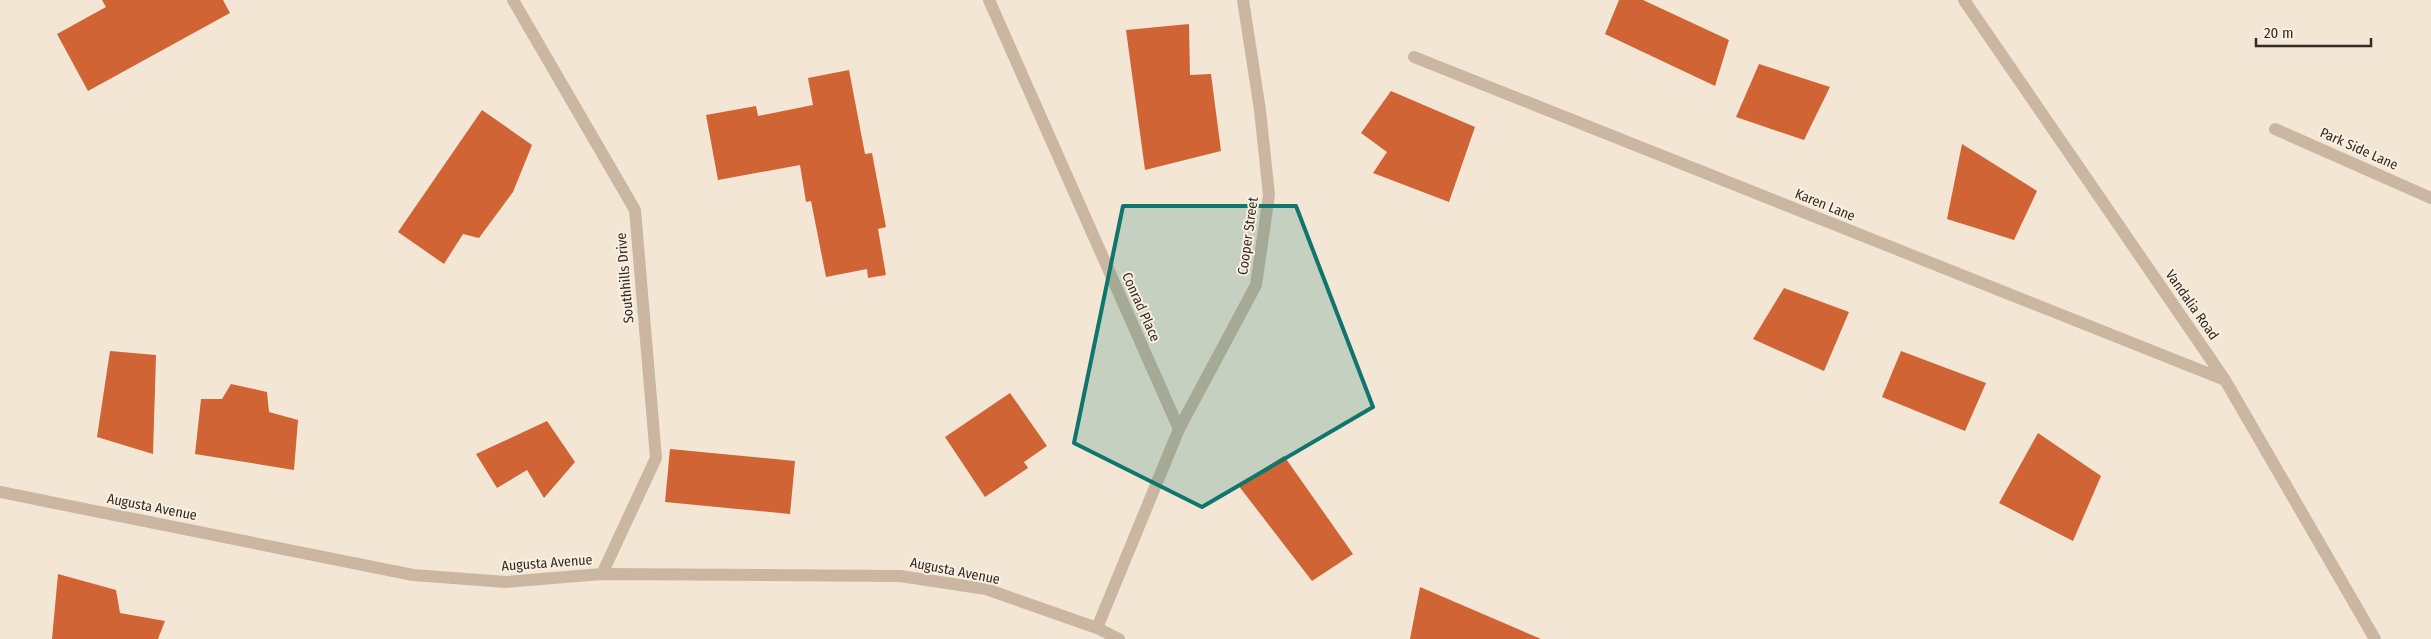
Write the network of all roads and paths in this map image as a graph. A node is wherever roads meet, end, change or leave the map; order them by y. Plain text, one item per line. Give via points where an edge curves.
1 (513, 0) edge
2 (989, 0) edge
3 (1243, 0) edge
4 (1964, 0) edge
5 (1414, 57) dead end
6 (2275, 129) dead end
7 (2431, 198) edge
8 (2226, 380) junction
9 (1179, 429) junction
10 (0, 492) edge
11 (602, 574) junction
12 (1097, 628) junction
13 (1119, 639) edge
14 (2375, 639) edge

1 - 11 street, Southhills Drive via 634,210 656,458
2 - 9 street, Conrad Place
3 - 9 street, Cooper Street via 1269,196 1256,285
4 - 8 street, Vandalia Road
5 - 8 street, Karen Lane
6 - 7 street, Park Side Lane
8 - 14 street, Vandalia Road
9 - 12 street
10 - 11 street, Augusta Avenue via 413,576 506,582
11 - 12 street, Augusta Avenue via 900,576 986,590
12 - 13 street

